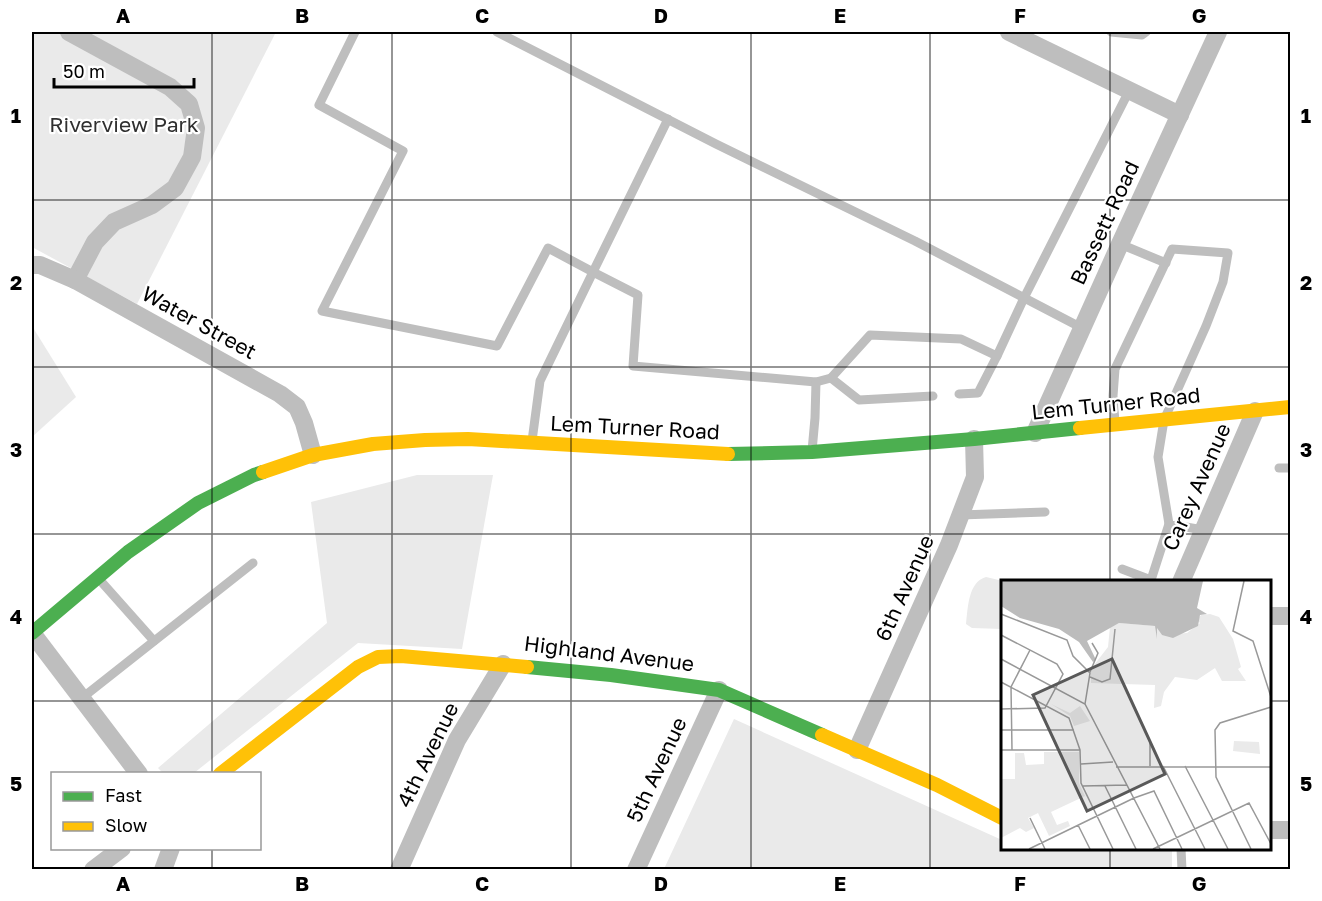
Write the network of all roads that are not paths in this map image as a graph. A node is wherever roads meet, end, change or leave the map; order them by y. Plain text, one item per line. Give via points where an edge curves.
1 (355, 32) edge
2 (497, 32) edge
3 (1009, 32) edge
4 (1111, 32) edge
5 (1146, 32) edge
6 (1218, 32) edge
7 (78, 34) edge
8 (1129, 91) junction
9 (1180, 115) junction
10 (668, 119) junction
11 (1120, 244) junction
12 (34, 261) edge
13 (1166, 263) junction
14 (593, 272) junction
15 (75, 280) junction
16 (1024, 298) junction
17 (1082, 328) junction
18 (997, 356) junction
19 (831, 378) junction
20 (816, 382) junction
21 (959, 394) dead end
22 (933, 396) dead end
23 (1290, 407) edge
24 (1255, 411) junction
25 (1164, 420) junction
26 (1115, 425) junction
27 (1035, 433) junction
28 (974, 439) junction
29 (532, 444) junction
30 (812, 452) junction
31 (313, 455) junction
32 (1279, 468) dead end
33 (1290, 468) edge
34 (1045, 512) dead end
35 (960, 515) junction
36 (1169, 524) junction
37 (1203, 530) junction
38 (254, 563) dead end
39 (1122, 569) dead end
40 (98, 577) junction
41 (1182, 580) edge
42 (1271, 616) edge
43 (1290, 616) edge
44 (32, 633) edge
45 (154, 641) junction
46 (503, 664) junction
47 (719, 690) junction
48 (82, 698) junction
49 (856, 750) junction
50 (138, 772) edge
51 (223, 772) edge
52 (1001, 817) edge
53 (1271, 830) edge
54 (1290, 830) edge
55 (121, 850) edge
56 (171, 850) edge
57 (1181, 850) edge
58 (93, 870) edge
59 (164, 870) edge
60 (399, 870) edge
61 (636, 870) edge
62 (1182, 870) edge

1 - 14 lane via 319,105 403,151 322,311 497,346 548,248
2 - 10 lane
3 - 8 street
4 - 5 lane
6 - 9 street, Bassett Road
7 - 15 street via 170,87 189,104 196,128 192,157 175,188 153,205 114,222 95,242
8 - 9 street
8 - 16 lane
9 - 11 street, Bassett Road
10 - 14 lane
10 - 16 lane
11 - 13 lane
11 - 17 street, Bassett Road
12 - 15 street, Water Street
13 - 25 lane via 1172,249 1228,253 1223,282
13 - 26 lane via 1115,369
14 - 20 lane via 638,295 633,366
14 - 29 lane via 540,381
15 - 31 street, Water Street via 280,394 297,407
16 - 17 lane
16 - 18 lane
17 - 27 street, Bassett Road
18 - 19 lane via 961,339 870,335
18 - 21 lane via 978,393
19 - 20 lane
19 - 22 lane via 859,400
20 - 30 lane
23 - 24 main road, Lem Turner Road
24 - 25 main road, Lem Turner Road
24 - 37 street, Carey Avenue
25 - 26 main road, Lem Turner Road
25 - 36 lane via 1158,457
26 - 27 main road, Lem Turner Road
27 - 28 main road, Lem Turner Road
28 - 30 main road, Lem Turner Road
28 - 35 street, 6th Avenue via 975,477
29 - 30 main road, Lem Turner Road via 721,454
29 - 31 main road, Lem Turner Road via 424,440
31 - 40 main road, Lem Turner Road via 254,475 198,502
32 - 33 lane
34 - 35 lane
35 - 49 street, 6th Avenue
36 - 37 lane
36 - 39 lane via 1151,580
37 - 41 street, Carey Avenue
38 - 45 lane
40 - 44 main road, Lem Turner Road
40 - 45 lane
42 - 43 street
44 - 48 street
45 - 48 lane
46 - 47 main road, Highland Avenue
46 - 51 main road, Highland Avenue via 378,657 358,667
46 - 60 street, 4th Avenue via 457,740
47 - 49 main road, Highland Avenue
47 - 61 street, 5th Avenue
48 - 50 street
49 - 52 main road, Highland Avenue
53 - 54 street
55 - 58 street
56 - 59 street
57 - 62 lane

